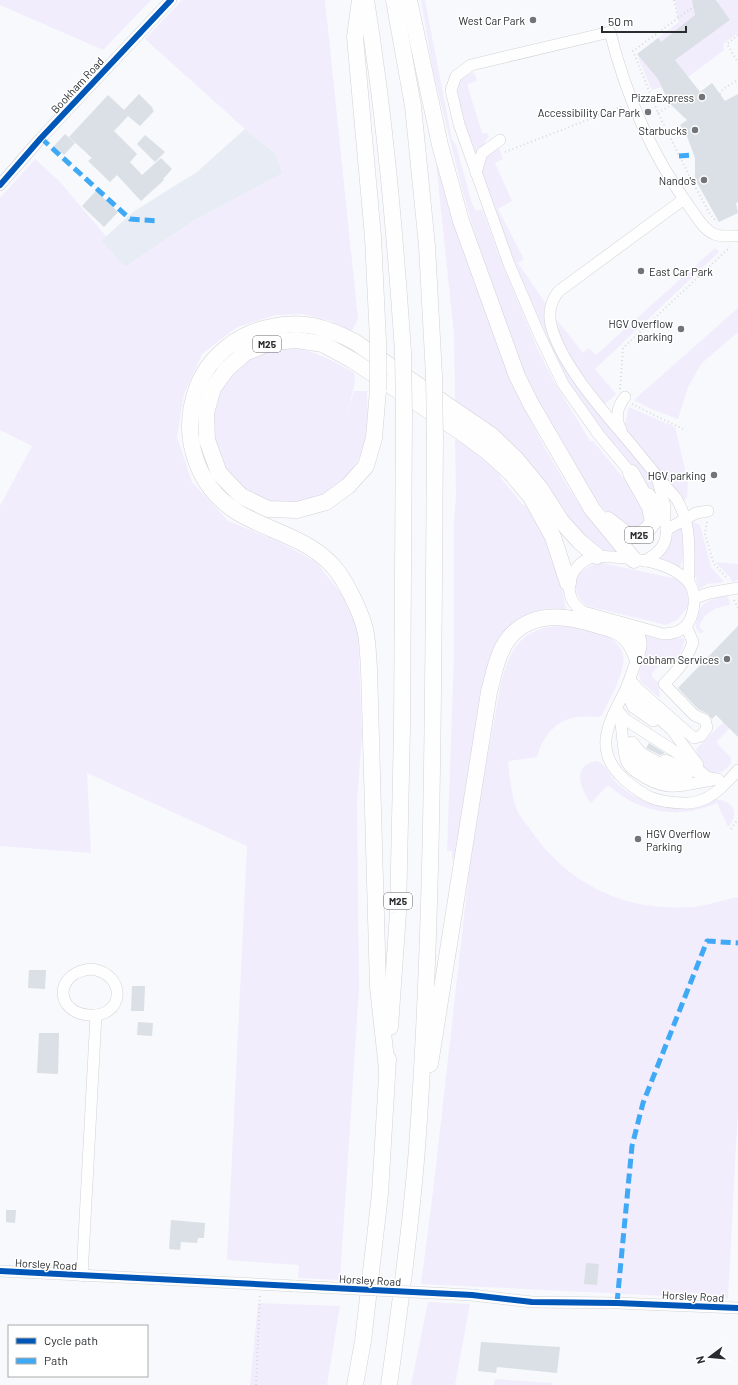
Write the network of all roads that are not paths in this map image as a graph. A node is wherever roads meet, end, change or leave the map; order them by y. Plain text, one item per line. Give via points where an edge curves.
1 (171, 0) edge
2 (360, 0) edge
3 (366, 0) edge
4 (394, 0) edge
5 (409, 0) edge
6 (500, 140) dead end
7 (476, 173) junction
8 (0, 185) edge
9 (684, 199) junction
10 (735, 240) edge
11 (625, 397) road end
12 (625, 436) junction
13 (631, 473) junction
14 (656, 476) junction
15 (583, 493) junction
16 (708, 511) road end
17 (686, 518) junction
18 (666, 526) junction
19 (597, 556) junction
20 (639, 560) junction
21 (689, 582) junction
22 (568, 584) junction
23 (734, 589) edge
24 (695, 598) junction
25 (634, 626) junction
26 (686, 626) junction
27 (637, 657) junction
28 (628, 685) junction
29 (622, 720) junction
30 (738, 770) edge
31 (715, 778) junction
32 (695, 782) junction
33 (96, 1015) junction
34 (387, 1068) junction
35 (416, 1150) junction
36 (0, 1271) edge
37 (82, 1276) junction
38 (738, 1308) edge
39 (355, 1385) edge
40 (389, 1385) edge

1 - 8 street, Bookham Road
2 - 22 highway, M25, bridge via 355,37 373,237 378,341 378,390 374,438 366,466 348,486 326,502 297,510 268,509 241,496 219,473 207,440 206,413 213,388 227,369 245,353 271,342 297,340 323,344 352,360 461,432 511,473 535,503 553,537
3 - 34 highway, M25, bridge via 382,108 396,242 403,352 402,696 398,905
4 - 35 highway, M25, bridge via 413,106 427,246 434,376 433,695 422,1058
5 - 15 highway, M25 via 440,145 485,291 522,385
6 - 7 street via 482,153
7 - 9 street via 459,124 451,90 456,76 471,66 610,32 621,70 651,146
7 - 13 street via 509,264 552,364 599,435
9 - 10 street via 703,225 714,234
9 - 12 street via 574,278 555,295 549,314 551,326 567,360 602,411
11 - 12 street via 619,404 617,415
12 - 14 street
13 - 15 highway, M25 via 652,514 653,522 649,529 637,536 629,536 620,530
13 - 18 street via 662,512
14 - 17 street via 676,498
14 - 18 street via 665,506
15 - 20 highway, M25 via 600,521
16 - 17 street
17 - 18 street
17 - 21 street via 689,537
18 - 20 street via 662,547 658,553
19 - 20 street
19 - 22 street via 588,558 578,566 570,576
19 - 34 highway, M25 via 561,521 540,488 516,459 491,435 355,342 332,330 300,324 270,327 240,338 214,358 200,380 191,404 189,432 194,456 202,475 220,500 238,513 307,545 332,565 351,595 365,629 369,668 378,987
20 - 21 street via 675,571
21 - 24 street
22 - 25 street via 572,603 577,608
23 - 24 street
24 - 26 street
25 - 26 street via 672,634
25 - 27 street via 641,642 641,650
26 - 28 street via 693,642 689,654 680,669 664,684 694,715 705,720 707,728 701,736 694,738 638,689
27 - 28 street
27 - 35 highway, M25 via 630,643 617,632 564,616 527,624 515,632 501,651 489,692
28 - 29 street
28 - 31 street via 637,699 672,730
29 - 31 street
29 - 31 street via 671,757
29 - 31 street via 608,724 605,749 616,772 642,794 664,802 686,804 711,797
29 - 32 street via 641,753
29 - 32 street via 626,762 637,772 662,786 677,787
30 - 31 street
31 - 32 street
33 - 33 street via 76,1012 65,1002 64,987 67,980 78,971 98,970 116,983 118,990 115,1004
33 - 37 street
34 - 39 highway, M25 via 380,1194 363,1342
35 - 40 highway, M25 via 400,1309
36 - 37 street, Horsley Road
37 - 38 street, Horsley Road, bridge via 472,1295 532,1302

